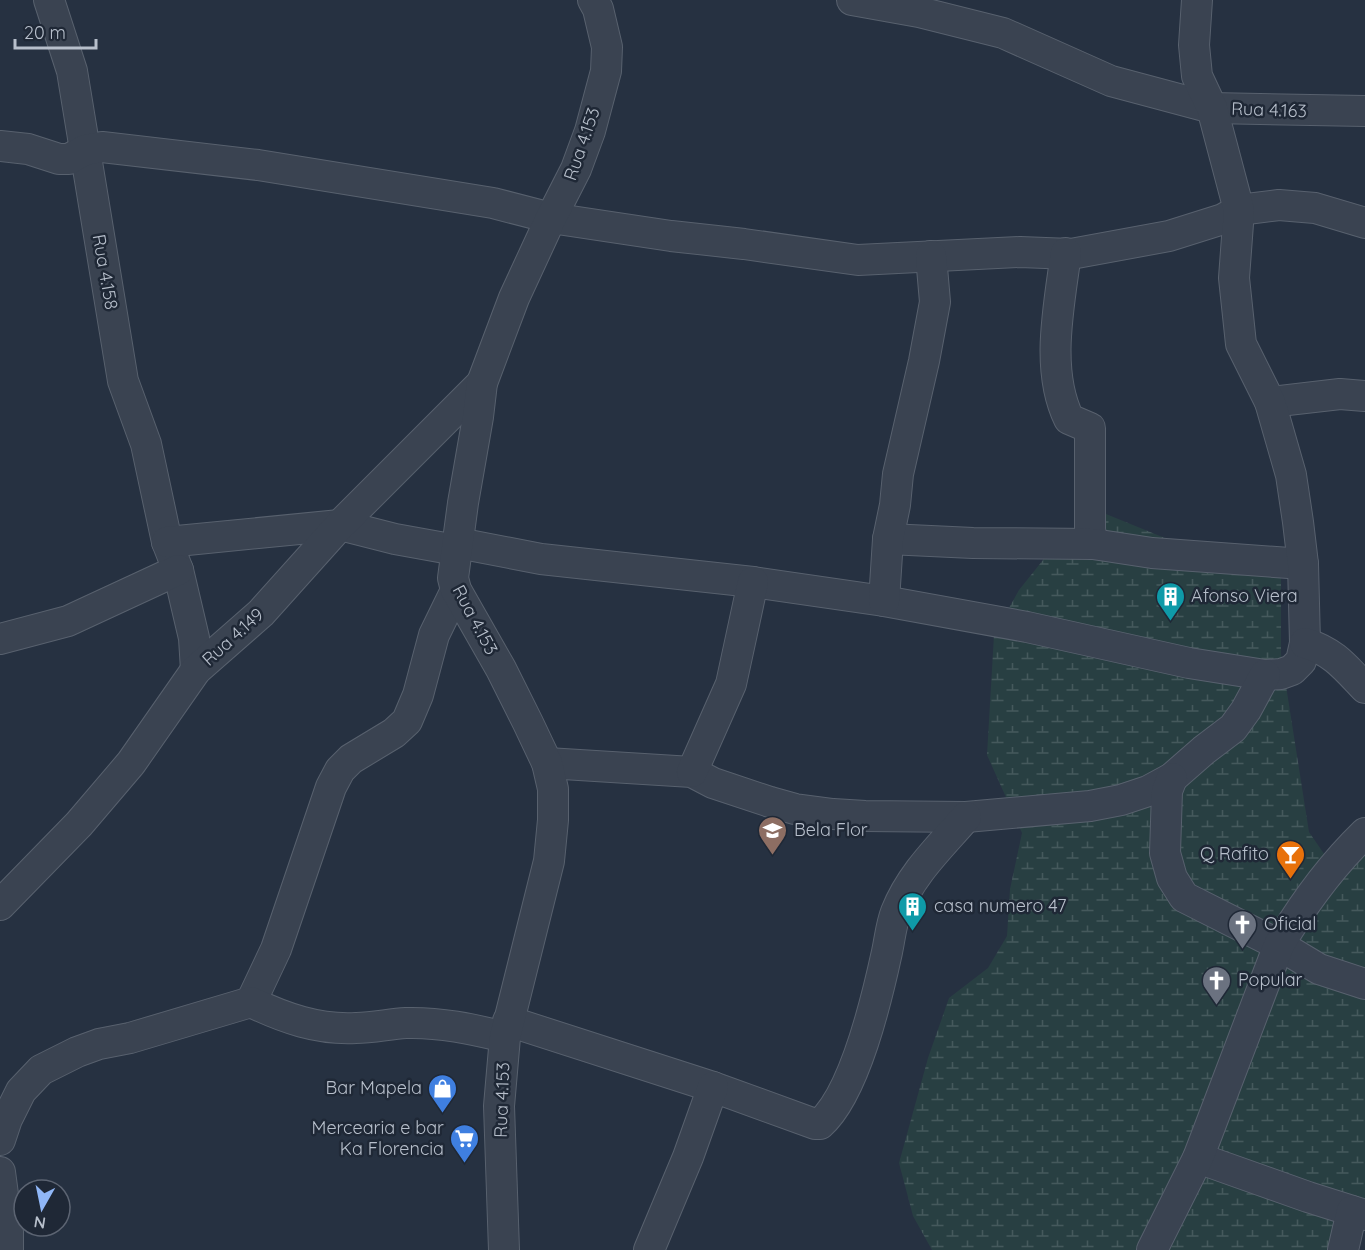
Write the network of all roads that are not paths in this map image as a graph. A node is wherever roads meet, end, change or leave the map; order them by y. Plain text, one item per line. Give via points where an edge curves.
1 (49, 0) edge
2 (593, 0) edge
3 (852, 0) edge
4 (1197, 0) edge
5 (1212, 108) junction
6 (1365, 111) edge
7 (0, 146) edge
8 (85, 150) junction
9 (1239, 210) junction
10 (551, 218) junction
11 (1365, 223) edge
12 (1066, 253) junction
13 (931, 256) junction
14 (482, 383) junction
15 (1365, 396) edge
16 (1270, 402) junction
17 (340, 525) junction
18 (888, 540) junction
19 (167, 542) junction
20 (1093, 544) junction
21 (457, 546) junction
22 (1303, 564) junction
23 (178, 570) junction
24 (753, 582) junction
25 (456, 590) junction
26 (884, 601) junction
27 (0, 639) edge
28 (1305, 643) junction
29 (196, 670) junction
30 (1264, 675) junction
31 (1365, 688) edge
32 (547, 763) junction
33 (692, 772) junction
34 (1172, 778) junction
35 (966, 817) junction
36 (1365, 833) edge
37 (0, 905) edge
38 (1279, 945) junction
39 (1365, 984) edge
40 (251, 1002) junction
41 (507, 1029) junction
42 (713, 1087) junction
43 (0, 1140) edge
44 (1198, 1158) junction
45 (0, 1173) edge
46 (1358, 1213) edge
47 (8, 1250) edge
48 (504, 1250) edge
49 (649, 1250) edge
50 (1152, 1250) edge
51 (1343, 1250) edge

1 - 8 street, Rua 4.158 via 72,71
2 - 10 street, Rua 4.153 via 607,47 606,71 576,169
3 - 5 street via 1003,33 1111,81
4 - 5 street, Rua 4.163 via 1197,76
5 - 6 street, Rua 4.163
5 - 9 street
7 - 8 street via 28,149 59,159 69,159
8 - 10 street via 102,147 258,165 493,203
8 - 19 street, Rua 4.158 via 123,381 146,444
9 - 11 street via 1279,205 1315,208
9 - 12 street via 1169,236
9 - 16 street via 1234,278 1241,344
10 - 13 street via 858,260
10 - 14 street, Rua 4.153 via 514,298
12 - 13 street
12 - 20 street via 1055,371 1069,419 1090,428
13 - 18 street via 935,302 902,453
14 - 17 street, Rua 4.149
14 - 21 street, Rua 4.153
15 - 16 street via 1340,394
16 - 22 street via 1291,475
17 - 19 street
17 - 21 street via 406,541
17 - 29 street, Rua 4.149 via 261,613
18 - 20 street
18 - 26 street
19 - 23 street, Rua 4.158
20 - 22 street via 1152,553
21 - 24 street
21 - 25 street, Rua 4.153 via 453,578
22 - 28 street
23 - 27 street via 68,621
23 - 29 street, Rua 4.158 via 194,638
24 - 26 street
24 - 33 street via 731,684
25 - 32 street, Rua 4.153 via 501,669
25 - 40 street via 434,635 407,721 351,759 331,787 276,950
26 - 30 street
28 - 30 street via 1301,661 1292,670
28 - 31 street via 1334,656
29 - 37 street, Rua 4.149 via 131,763 79,824
30 - 34 street via 1233,728
32 - 33 street
32 - 41 street, Rua 4.153 via 553,789 549,861
33 - 35 street via 724,787 795,809 864,816
34 - 35 street via 1148,791 1090,807
34 - 38 street via 1167,791 1165,853 1172,879 1184,897
35 - 42 street via 912,880 902,898 858,1056 839,1101 825,1120 814,1124
36 - 38 street via 1320,883
38 - 39 street via 1319,969
38 - 44 street
40 - 41 street via 316,1027 355,1029 405,1023
40 - 43 street via 99,1044 41,1070 21,1091
41 - 42 street
41 - 48 street, Rua 4.153 via 499,1107
42 - 49 street
44 - 46 street
44 - 50 street
45 - 47 street
46 - 51 street

